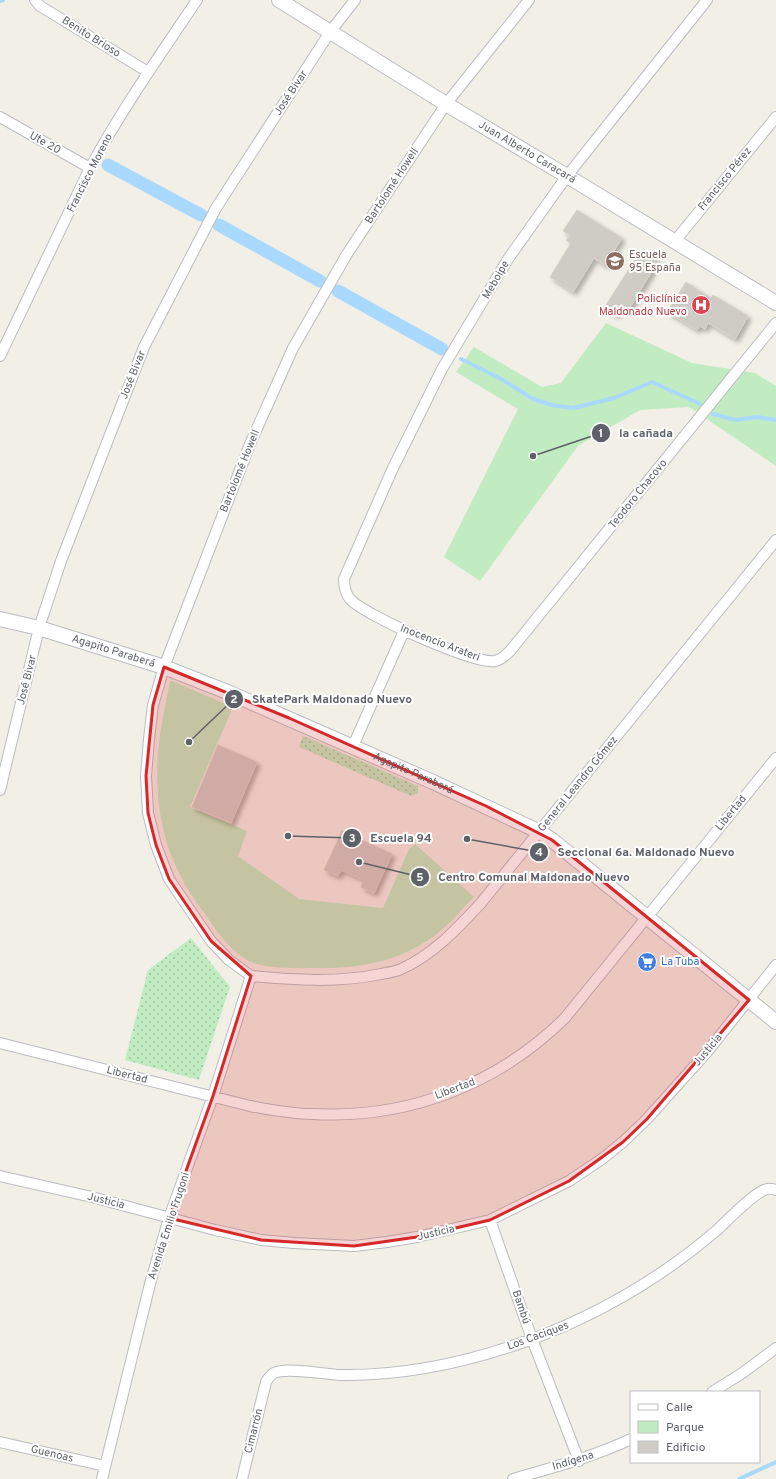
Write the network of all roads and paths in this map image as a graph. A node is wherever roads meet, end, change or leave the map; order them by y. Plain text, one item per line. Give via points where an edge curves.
1 (35, 0) edge
2 (197, 0) edge
3 (278, 0) edge
4 (355, 0) edge
5 (529, 0) edge
6 (707, 0) edge
7 (330, 32) junction
8 (148, 72) junction
9 (446, 104) junction
10 (776, 117) edge
11 (0, 118) edge
12 (90, 168) junction
13 (567, 176) junction
14 (675, 241) junction
15 (776, 303) edge
16 (776, 323) edge
17 (0, 356) edge
18 (776, 540) edge
19 (346, 594) joint
20 (0, 619) edge
21 (39, 628) junction
22 (404, 631) junction
23 (496, 661) joint
24 (164, 667) junction
25 (353, 746) junction
26 (776, 758) edge
27 (0, 790) edge
28 (540, 832) junction
29 (647, 918) junction
30 (776, 965) edge
31 (251, 976) junction
32 (749, 1000) junction
33 (776, 1022) edge
34 (0, 1043) edge
35 (213, 1096) junction
36 (0, 1176) edge
37 (775, 1190) edge
38 (169, 1218) junction
39 (490, 1220) junction
40 (532, 1339) junction
41 (776, 1348) edge
42 (266, 1382) joint
43 (714, 1391) edge
44 (630, 1439) edge
45 (0, 1442) edge
46 (579, 1460) junction
47 (105, 1466) junction
48 (102, 1479) edge
49 (242, 1479) edge
50 (513, 1479) edge

1 - 8 street, Benito Brioso via 40,6
2 - 8 street, Francisco Moreno
3 - 7 street, Juan Alberto Caracará
4 - 7 street, José Bivar
5 - 9 street, Bartolomé Howell
6 - 13 street, Meboipe
7 - 9 street, Juan Alberto Caracará
7 - 21 street, José Bivar via 216,208 144,347 61,561
8 - 12 street, Francisco Moreno
9 - 13 street, Juan Alberto Caracará
9 - 24 street, Bartolomé Howell via 347,254 293,348 250,444
10 - 14 street, Francisco Pérez
11 - 12 street, Ute 20
12 - 17 street, Francisco Moreno
13 - 14 street, Juan Alberto Caracará
13 - 19 street, Meboipe via 508,259 442,369 393,468 344,579
14 - 15 street, Juan Alberto Caracará
16 - 23 street, Teodoro Chacovo via 510,651
18 - 28 street, General Leandro Gómez
19 - 22 street, Inocencio Arateri via 358,606
20 - 21 street, Agapito Paraberá
21 - 24 street, Agapito Paraberá
21 - 27 street, José Bivar
22 - 23 street, Inocencio Arateri via 475,658
22 - 25 street
24 - 25 street, Agapito Paraberá via 230,692
24 - 31 street, Bartolomé Howell via 153,705 146,776 148,813 156,846 169,879 211,941 229,960
25 - 28 street, Agapito Paraberá
26 - 29 street, Libertad
28 - 29 street, Agapito Paraberá
28 - 31 street, General Leandro Gómez via 461,925 432,951 398,970 366,977 315,980
29 - 32 street, Agapito Paraberá
29 - 35 street, Libertad via 565,1018 514,1060 468,1086 411,1105 346,1114 282,1112
30 - 32 street, Justicia
31 - 35 street, Avenida Emilio Frugoni
32 - 33 street, Agapito Paraberá
32 - 39 street, Justicia via 647,1119 602,1159 569,1180
34 - 35 street, Libertad
35 - 38 street, Avenida Emilio Frugoni
36 - 38 street, Justicia
37 - 40 street, Los Caciques via 768,1189 757,1195 676,1263 636,1289 588,1316
38 - 39 street, Justicia via 261,1240 324,1246 354,1246 417,1237
38 - 47 street, Avenida Emilio Frugoni
39 - 40 street, Bambú
40 - 42 street, Los Caciques via 502,1349 421,1368 340,1375 284,1371 274,1373
40 - 46 street, Bambú
41 - 43 street via 742,1374
42 - 49 street, Cimarrón
44 - 46 street, Indígena
45 - 47 street, Guenoas
46 - 50 street, Indígena
47 - 48 street, Avenida Emilio Frugoni

